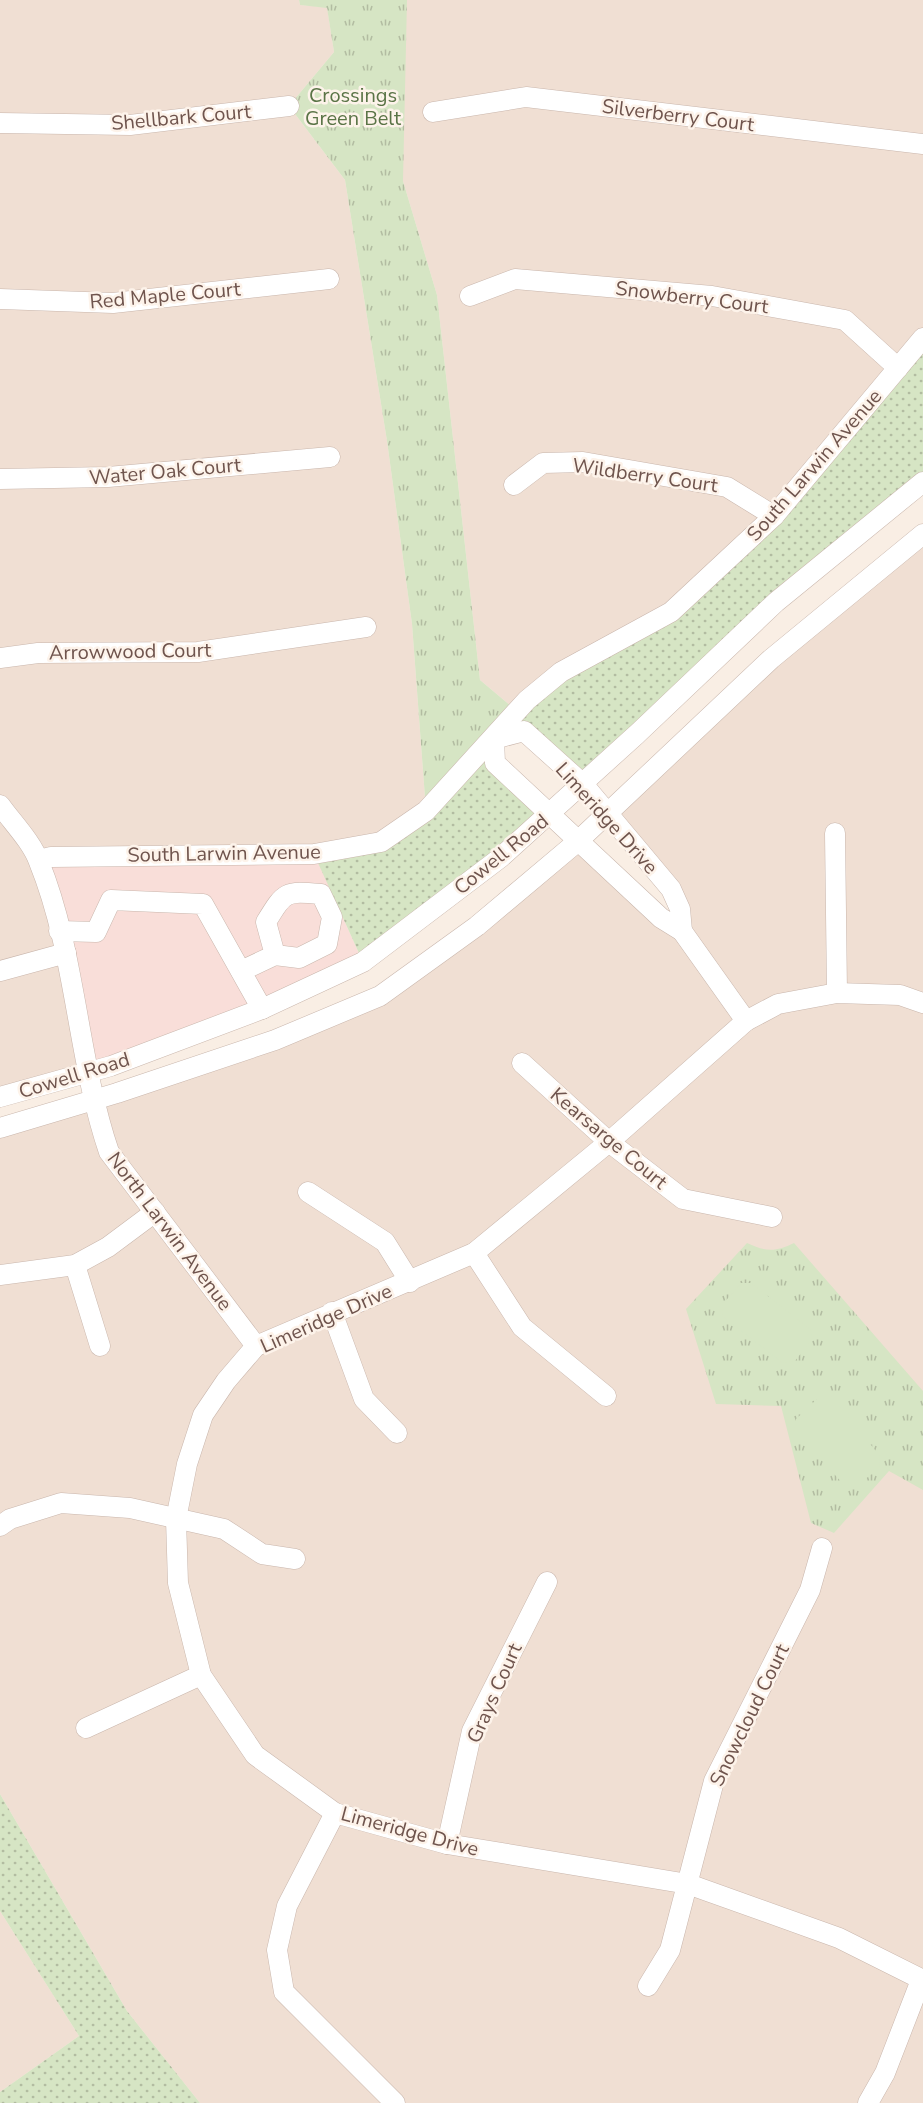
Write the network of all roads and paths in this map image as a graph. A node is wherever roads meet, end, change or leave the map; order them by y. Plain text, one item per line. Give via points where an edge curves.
1 (289, 106) dead end
2 (433, 112) dead end
3 (0, 123) edge
4 (923, 144) edge
5 (328, 279) dead end
6 (470, 296) dead end
7 (0, 299) edge
8 (923, 338) edge
9 (898, 368) junction
10 (330, 457) dead end
11 (0, 479) edge
12 (923, 482) edge
13 (514, 485) dead end
14 (774, 516) junction
15 (923, 534) edge
16 (366, 627) dead end
17 (0, 658) edge
18 (494, 739) junction
19 (583, 784) junction
20 (0, 805) edge
21 (607, 814) junction
22 (548, 816) junction
23 (836, 833) dead end
24 (577, 842) junction
25 (39, 860) junction
26 (59, 931) junction
27 (682, 931) junction
28 (66, 953) junction
29 (275, 955) dead end
30 (0, 971) edge
31 (241, 971) junction
32 (837, 993) junction
33 (923, 1002) edge
34 (262, 1009) junction
35 (746, 1020) junction
36 (522, 1063) dead end
37 (88, 1072) junction
38 (0, 1097) edge
39 (94, 1100) junction
40 (0, 1128) edge
41 (609, 1142) junction
42 (308, 1192) dead end
43 (155, 1212) junction
44 (772, 1217) dead end
45 (474, 1253) junction
46 (75, 1265) junction
47 (0, 1275) edge
48 (410, 1282) junction
49 (332, 1312) junction
50 (100, 1346) dead end
51 (256, 1346) junction
52 (606, 1396) dead end
53 (397, 1433) dead end
54 (176, 1519) junction
55 (0, 1526) edge
56 (822, 1548) dead end
57 (295, 1559) dead end
58 (547, 1582) dead end
59 (201, 1675) junction
60 (86, 1728) dead end
61 (335, 1813) junction
62 (447, 1844) junction
63 (688, 1884) junction
64 (922, 1980) edge
65 (648, 1986) dead end
66 (395, 2103) edge
67 (868, 2103) edge

1 - 3 street, Shellbark Court via 130,125
2 - 4 street, Silverberry Court via 526,97
5 - 7 street, Red Maple Court via 113,303
6 - 9 street, Snowberry Court via 515,279 712,296 845,320
8 - 9 street, South Larwin Avenue
9 - 14 street, South Larwin Avenue
10 - 11 street, Water Oak Court via 108,477
12 - 19 street, Cowell Road via 776,602
13 - 14 street, Wildberry Court via 543,463 583,462 728,487
14 - 18 street, South Larwin Avenue via 671,612 561,672 527,700
15 - 21 street, Cowell Road via 771,659
16 - 17 street, Arrowwood Court via 198,652 38,653
18 - 19 street, Limeridge Drive via 524,731
18 - 22 street, Limeridge Drive via 495,763
18 - 25 street, South Larwin Avenue via 426,811 381,842 314,854
19 - 21 street, Limeridge Drive
19 - 22 street, Cowell Road
20 - 25 street, North Larwin Avenue
21 - 24 street, Cowell Road
21 - 27 street, Limeridge Drive via 671,889 680,909
22 - 24 street, Limeridge Drive
22 - 34 street, Cowell Road via 500,858 363,963
23 - 32 street
24 - 27 street, Limeridge Drive via 661,918
24 - 39 street, Cowell Road via 477,926 380,996 275,1040
25 - 26 street, North Larwin Avenue
26 - 28 street, North Larwin Avenue
26 - 31 street via 96,932 111,900 203,904
27 - 35 street, Limeridge Drive
28 - 30 street
28 - 37 street, North Larwin Avenue
29 - 31 street
31 - 34 street
32 - 33 street, Limeridge Drive via 900,995
32 - 35 street, Limeridge Drive via 778,1004
34 - 37 street, Cowell Road
35 - 41 street, Limeridge Drive
36 - 41 street, Kearsarge Court
37 - 38 street, Cowell Road
37 - 39 street, North Larwin Avenue
39 - 40 street, Cowell Road
39 - 43 street, North Larwin Avenue via 109,1152
41 - 44 street, Kearsarge Court via 683,1199
41 - 45 street, Limeridge Drive
42 - 48 street via 385,1242
43 - 46 street via 108,1247
43 - 51 street, North Larwin Avenue
45 - 48 street, Limeridge Drive
45 - 52 street via 522,1327
46 - 47 street
46 - 50 street
48 - 49 street, Limeridge Drive
49 - 51 street, Limeridge Drive
49 - 53 street via 364,1399
51 - 54 street, Limeridge Drive via 203,1414 187,1464
54 - 55 street via 130,1508 61,1503 10,1519
54 - 57 street via 224,1529 262,1554
54 - 59 street, Limeridge Drive via 178,1583
56 - 63 street, Snowcloud Court via 810,1590 714,1780
58 - 62 street, Grays Court via 472,1731
59 - 60 street
59 - 61 street, Limeridge Drive via 255,1755
61 - 62 street, Limeridge Drive
61 - 66 street via 287,1906 276,1950 284,1992
62 - 63 street, Limeridge Drive
63 - 64 street, Limeridge Drive via 839,1938
63 - 65 street, Snowcloud Court via 670,1950
64 - 67 street via 885,2073

